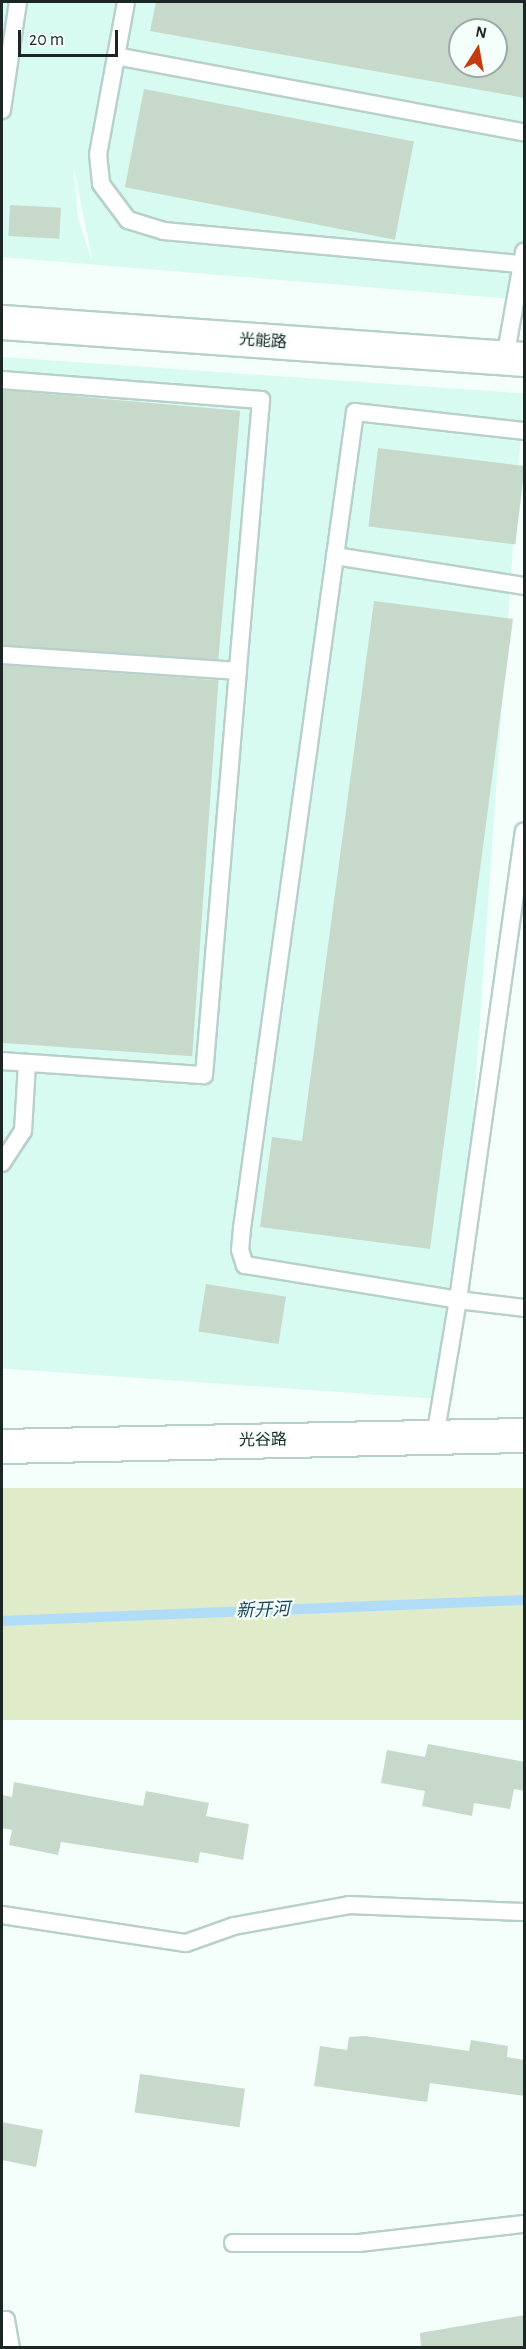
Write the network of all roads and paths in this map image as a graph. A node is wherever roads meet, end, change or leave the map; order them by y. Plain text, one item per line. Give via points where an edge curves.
1 (18, 2) edge
2 (126, 2) edge
3 (6, 45) edge
4 (116, 56) junction
5 (2, 110) edge
6 (525, 132) edge
7 (523, 258) edge
8 (2, 322) edge
9 (515, 359) edge
10 (2, 380) edge
11 (525, 431) edge
12 (335, 556) junction
13 (525, 586) edge
14 (2, 655) edge
15 (237, 671) junction
16 (525, 832) edge
17 (2, 1061) edge
18 (27, 1063) junction
19 (2, 1163) edge
20 (458, 1300) junction
21 (525, 1308) edge
22 (525, 1435) edge
23 (435, 1437) junction
24 (2, 1446) edge
25 (525, 1912) edge
26 (2, 1915) edge
27 (525, 2224) edge
28 (233, 2243) dead end
29 (4, 2320) edge
30 (11, 2348) edge

1 - 3 lane
2 - 4 lane
3 - 5 lane
4 - 6 lane
4 - 7 lane via 98,154 101,184 128,220 164,231
7 - 9 lane
8 - 9 street, 光能路
10 - 15 lane via 261,400
11 - 12 lane via 355,412
12 - 13 lane
12 - 20 lane via 240,1250 245,1265 263,1270
14 - 15 lane
15 - 18 lane via 204,1076
16 - 20 lane
17 - 18 lane
18 - 19 lane via 23,1131
20 - 21 lane
20 - 23 lane
22 - 23 street, 光谷路
23 - 24 street, 光谷路
25 - 26 lane via 349,1905 234,1926 186,1943
27 - 28 lane via 359,2243
29 - 30 lane

